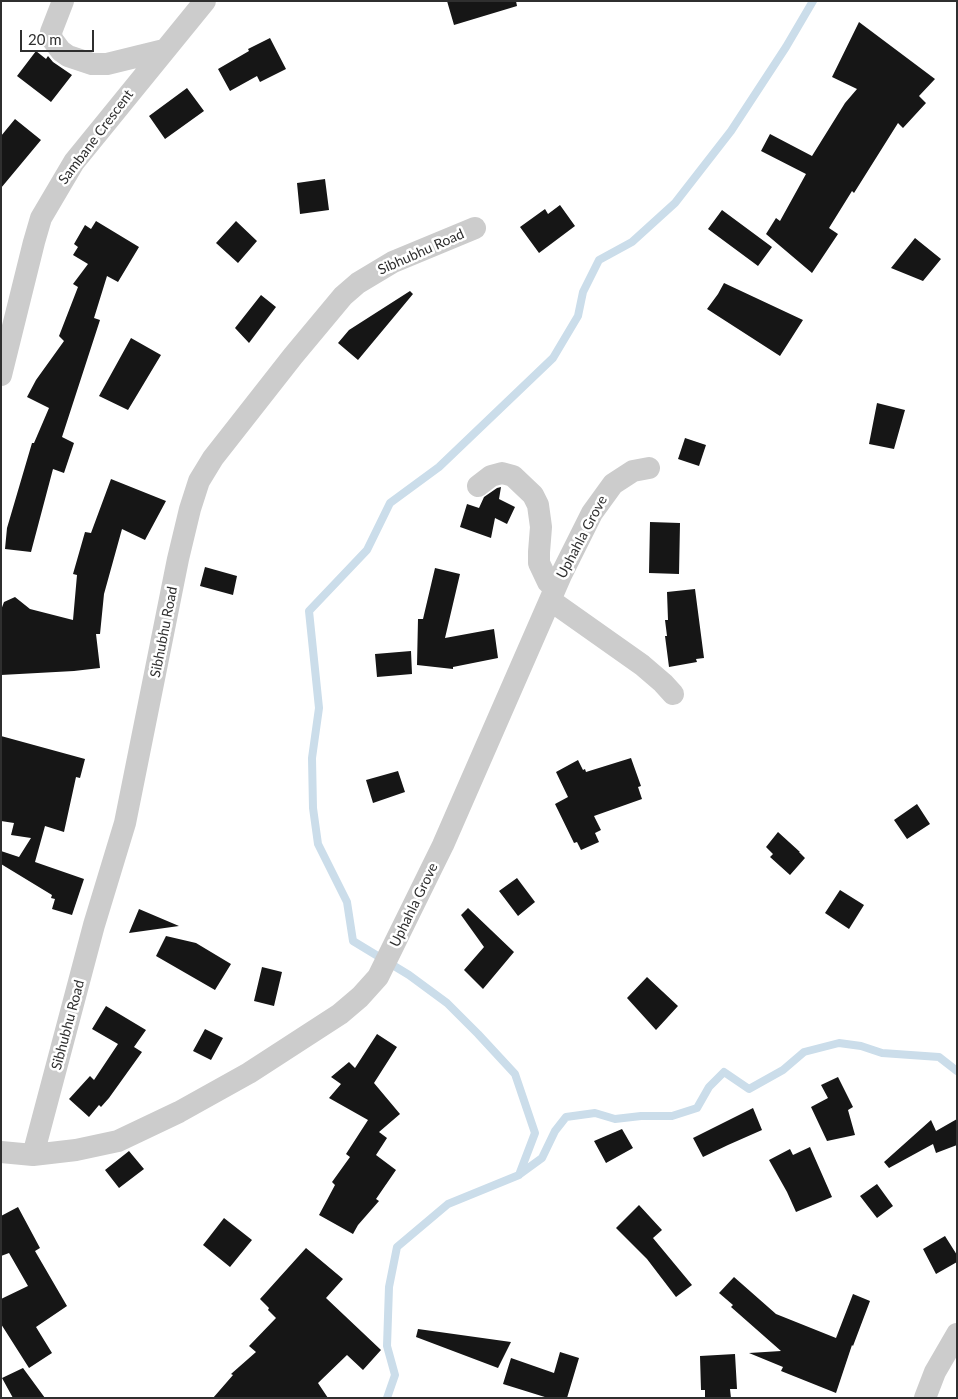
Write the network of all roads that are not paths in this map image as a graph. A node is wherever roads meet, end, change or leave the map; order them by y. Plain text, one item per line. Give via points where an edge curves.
1 (62, 1) edge
2 (205, 1) edge
3 (164, 50) junction
4 (475, 228) dead end
5 (1, 375) edge
6 (649, 468) dead end
7 (478, 486) dead end
8 (553, 594) junction
9 (673, 694) dead end
10 (1, 1152) edge
11 (33, 1155) junction
12 (957, 1334) edge
13 (925, 1398) edge

1 - 3 street via 51,32 52,39 68,56 92,64 107,64
2 - 3 street, Sambane Crescent
3 - 5 street, Sambane Crescent via 74,162 41,218
4 - 11 street, Sibhubhu Road via 393,262 343,296 292,356 199,481 178,559 125,823 94,925
6 - 8 street, Uphahla Grove via 623,477 606,492 592,513
7 - 8 street via 491,476 502,473 513,476 533,495 541,527 539,563
8 - 9 street
8 - 11 street, Uphahla Grove via 444,845 378,977 360,998 249,1073 179,1112 118,1141
10 - 11 street, Uphahla Grove
12 - 13 street via 935,1372

